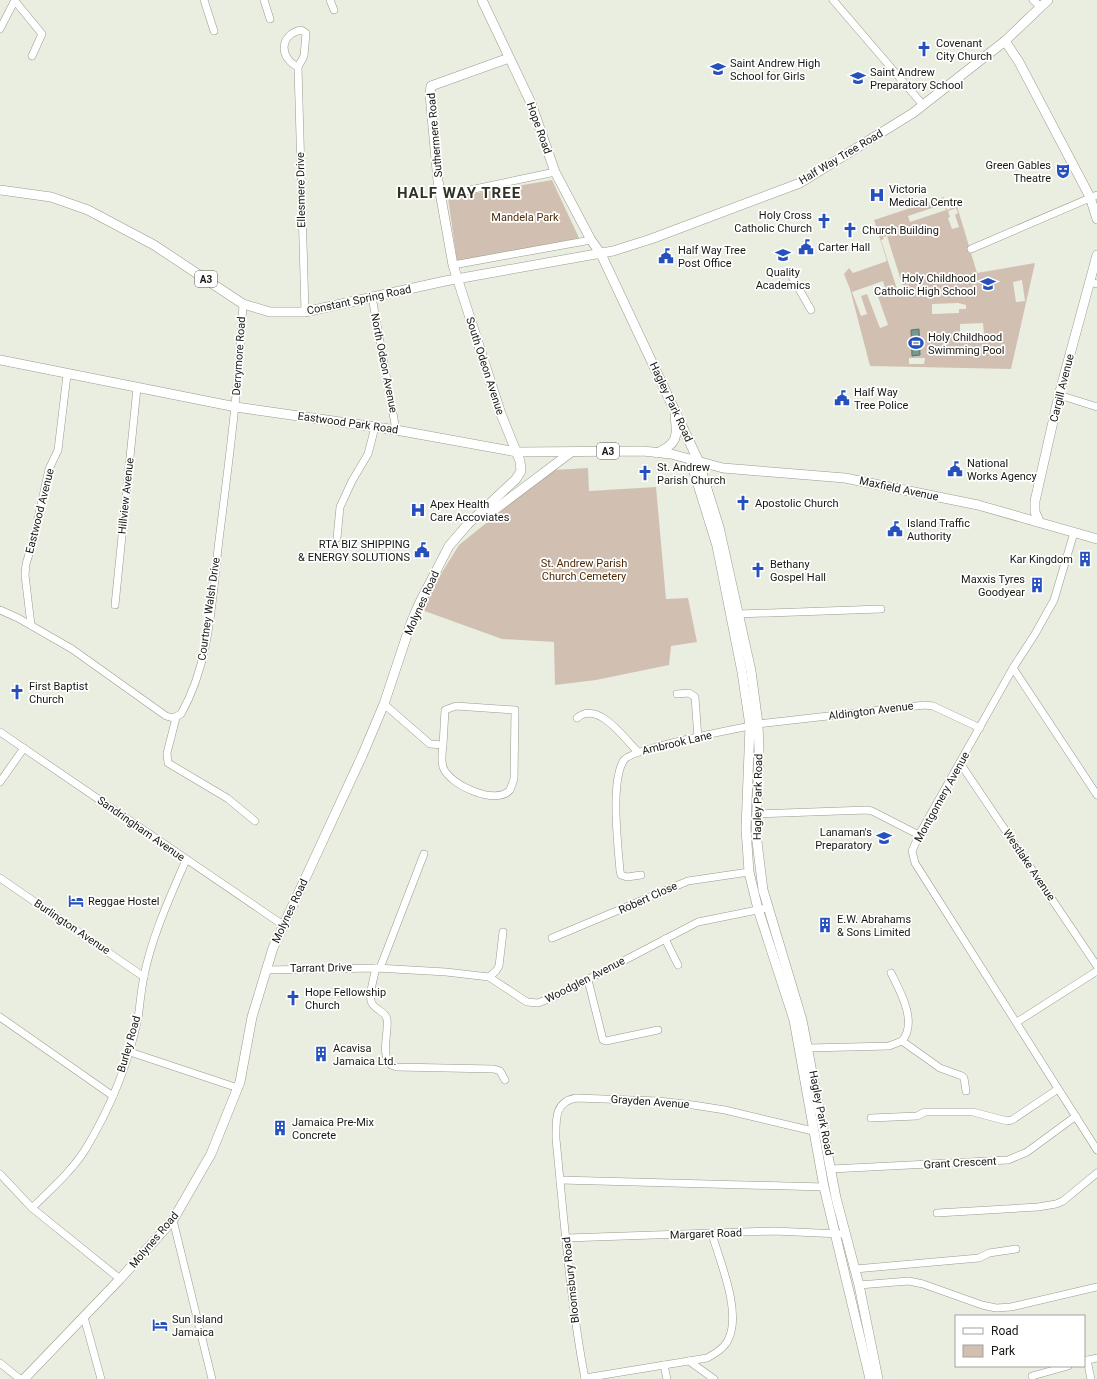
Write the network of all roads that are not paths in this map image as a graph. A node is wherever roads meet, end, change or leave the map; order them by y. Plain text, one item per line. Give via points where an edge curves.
1 (204, 0) edge
2 (264, 0) edge
3 (330, 0) edge
4 (482, 0) edge
5 (833, 0) edge
6 (1033, 0) edge
7 (1048, 0) edge
8 (15, 1) edge
9 (1041, 7) junction
10 (334, 10) dead end
11 (270, 19) dead end
12 (0, 29) edge
13 (214, 31) dead end
14 (1005, 41) junction
15 (32, 56) dead end
16 (509, 58) junction
17 (298, 67) junction
18 (923, 105) junction
19 (555, 172) junction
20 (0, 190) edge
21 (441, 196) junction
22 (1094, 196) edge
23 (1097, 218) edge
24 (591, 240) junction
25 (971, 249) dead end
26 (601, 254) junction
27 (1097, 255) edge
28 (453, 265) junction
29 (790, 273) dead end
30 (457, 278) junction
31 (1094, 283) edge
32 (372, 297) junction
33 (243, 304) junction
34 (811, 310) dead end
35 (305, 312) junction
36 (0, 360) edge
37 (67, 375) junction
38 (137, 388) junction
39 (1059, 395) junction
40 (672, 403) junction
41 (236, 407) junction
42 (1097, 407) edge
43 (375, 427) junction
44 (396, 430) junction
45 (517, 452) junction
46 (570, 453) junction
47 (657, 453) junction
48 (694, 460) junction
49 (1038, 521) junction
50 (1073, 536) dead end
51 (337, 538) dead end
52 (1097, 539) edge
53 (444, 555) junction
54 (115, 605) dead end
55 (881, 609) dead end
56 (0, 610) edge
57 (739, 614) junction
58 (31, 625) junction
59 (1013, 668) junction
60 (677, 694) dead end
61 (384, 704) junction
62 (176, 718) junction
63 (577, 718) dead end
64 (754, 725) junction
65 (980, 728) junction
66 (0, 732) edge
67 (698, 738) junction
68 (442, 745) junction
69 (24, 748) junction
70 (638, 752) junction
71 (960, 763) junction
72 (0, 782) edge
73 (1097, 795) edge
74 (757, 814) junction
75 (255, 821) dead end
76 (919, 835) junction
77 (424, 854) dead end
78 (186, 860) junction
79 (749, 872) junction
80 (641, 875) dead end
81 (0, 878) edge
82 (767, 908) junction
83 (758, 910) junction
84 (282, 925) junction
85 (503, 932) dead end
86 (552, 938) dead end
87 (665, 939) junction
88 (678, 965) dead end
89 (1097, 966) edge
90 (378, 968) junction
91 (266, 970) junction
92 (1097, 972) edge
93 (891, 973) dead end
94 (144, 977) junction
95 (489, 977) junction
96 (588, 980) junction
97 (0, 1017) edge
98 (1017, 1022) junction
99 (658, 1030) dead end
100 (902, 1041) junction
101 (809, 1048) junction
102 (130, 1052) junction
103 (505, 1080) dead end
104 (238, 1088) junction
105 (1058, 1089) junction
106 (966, 1091) dead end
107 (113, 1096) junction
108 (1076, 1116) junction
109 (871, 1118) dead end
110 (814, 1131) junction
111 (1097, 1150) edge
112 (831, 1169) junction
113 (1097, 1173) edge
114 (0, 1174) edge
115 (560, 1180) junction
116 (824, 1187) junction
117 (32, 1208) junction
118 (937, 1213) dead end
119 (173, 1220) junction
120 (712, 1234) junction
121 (835, 1234) junction
122 (846, 1234) junction
123 (566, 1238) junction
124 (1016, 1249) dead end
125 (855, 1269) junction
126 (120, 1280) junction
127 (859, 1285) junction
128 (1097, 1287) edge
129 (84, 1317) junction
130 (1097, 1358) edge
131 (689, 1361) junction
132 (1085, 1361) edge
133 (0, 1363) edge
134 (664, 1365) junction
135 (1064, 1367) edge
136 (1032, 1376) dead end
137 (585, 1378) edge
138 (20, 1379) edge
139 (24, 1379) edge
140 (101, 1379) edge
141 (212, 1379) edge
142 (667, 1379) edge
143 (714, 1379) edge
144 (870, 1379) edge
145 (878, 1379) edge
146 (1091, 1379) edge

1 - 13 street
2 - 11 street
3 - 10 street
4 - 16 main road, Hope Road
5 - 18 street
6 - 9 street
7 - 9 main road, Half Way Tree Road
8 - 12 street
8 - 15 street via 42,34
9 - 14 main road, Half Way Tree Road
14 - 18 main road, Half Way Tree Road
14 - 22 main road
16 - 19 main road, Hope Road via 538,120
16 - 21 main road, Suthermere Road via 431,86
17 - 17 street, Ellesmere Drive via 304,56 306,33 301,30 292,32 287,37 285,45 285,55 290,63
17 - 35 street, Ellesmere Drive
18 - 26 main road, Half Way Tree Road via 800,183 651,239
19 - 21 street
19 - 24 main road, Hope Road
20 - 33 main road, Constant Spring Road / A3 via 51,197 88,210 154,245
21 - 28 main road, Suthermere Road
22 - 23 main road
22 - 25 street
24 - 26 main road, Hope Road
24 - 28 street
26 - 30 main road, Constant Spring Road / A3
26 - 40 main road, Hagley Park Road
27 - 31 main road, Cargill Avenue
28 - 30 main road, Suthermere Road
29 - 34 street
30 - 32 main road, Constant Spring Road / A3
30 - 45 main road, South Odeon Avenue via 501,414
31 - 39 main road, Cargill Avenue
32 - 35 main road, Constant Spring Road / A3
32 - 44 street, North Odeon Avenue
33 - 35 main road, Constant Spring Road / A3 via 270,312
33 - 41 street, Derrymore Road
36 - 37 main road, Eastwood Park Road / A3
37 - 38 main road, Eastwood Park Road / A3
37 - 58 street, Eastwood Avenue via 58,450 49,470 26,564
38 - 41 main road, Eastwood Park Road / A3
38 - 54 street, Hillview Avenue
39 - 42 street
39 - 49 main road, Cargill Avenue via 1034,507
40 - 47 main road via 676,438 668,448
40 - 48 main road, Hagley Park Road
41 - 43 main road, Eastwood Park Road / A3
41 - 62 street, Courtney Walsh Drive via 206,644 194,685 182,714
43 - 44 main road, Eastwood Park Road / A3
43 - 51 street via 368,454 340,507
44 - 45 main road, Eastwood Park Road / A3
45 - 46 main road, Eastwood Park Road / A3
45 - 53 main road, South Odeon Avenue via 521,466 519,475 468,524
46 - 47 main road, Eastwood Park Road / A3
46 - 53 main road, Molynes Road via 492,511
47 - 48 main road, Eastwood Park Road / A3
48 - 49 main road, Maxfield Avenue via 723,468 860,481 978,505
48 - 57 main road, Hagley Park Road via 720,527
48 - 64 main road, Hagley Park Road via 718,554
49 - 52 main road, Maxfield Avenue
50 - 59 street, Montgomery Avenue via 1054,600
53 - 61 main road, Molynes Road via 411,623
55 - 57 street
56 - 58 street
57 - 64 main road, Hagley Park Road via 751,671
58 - 62 street via 72,649 166,716
59 - 65 street, Montgomery Avenue
59 - 73 street
60 - 67 street via 689,693 694,697
61 - 68 street via 430,744
61 - 84 main road, Molynes Road
62 - 75 street via 167,753 168,762 227,798
63 - 70 street via 587,713 599,715
64 - 65 street, Aldington Avenue via 925,705 933,706
64 - 67 street, Ambrook Lane
64 - 74 main road, Hagley Park Road
64 - 79 main road, Hagley Park Road via 746,829
65 - 71 street, Montgomery Avenue
66 - 69 street, Sandringham Avenue
67 - 70 street, Ambrook Lane
68 - 68 street via 443,768 455,782 477,792 503,795 510,790 514,778 516,710 450,707 445,710
69 - 72 street
69 - 78 street, Sandringham Avenue
70 - 80 street, Ambrook Lane via 628,756 622,765 617,790 616,822 621,875
71 - 76 street, Montgomery Avenue
71 - 89 street, Westlake Avenue
74 - 76 street via 867,810
74 - 82 main road, Hagley Park Road via 758,855
76 - 98 street, Montgomery Avenue via 912,851 914,863
77 - 90 street
78 - 84 street, Sandringham Avenue
78 - 94 street, Burley Road via 169,900
79 - 83 main road, Hagley Park Road
79 - 86 street, Robert Close via 688,881
81 - 94 street, Burlington Avenue
82 - 83 street, Woodglen Avenue
82 - 101 main road, Hagley Park Road
83 - 87 street, Woodglen Avenue via 698,922
83 - 110 main road, Hagley Park Road via 794,1020
84 - 91 main road, Molynes Road
85 - 95 street via 499,966
87 - 88 street
87 - 96 street, Woodglen Avenue
90 - 91 street, Tarrant Drive
90 - 95 street
90 - 103 street via 371,1000 373,1006 382,1011 386,1018 386,1051 391,1065 494,1069 500,1071
91 - 104 main road, Molynes Road via 252,1017
92 - 98 street
93 - 100 street via 906,1008 908,1028
94 - 102 street, Burley Road
95 - 96 street, Woodglen Avenue via 522,1000 532,1003 544,1001
96 - 99 street via 603,1040 606,1042
97 - 107 street
98 - 105 street, Montgomery Avenue
100 - 101 street via 889,1046
100 - 106 street via 940,1068 962,1076
101 - 112 main road, Hagley Park Road
102 - 104 street
102 - 107 street, Burley Road
104 - 119 main road, Molynes Road via 211,1154
105 - 108 street, Montgomery Avenue
105 - 109 street via 1007,1121 973,1112 925,1112 918,1116
107 - 117 street, Burley Road via 84,1151 66,1174
108 - 111 street, Montgomery Avenue
108 - 112 street, Grant Crescent via 1027,1152 1008,1160
110 - 115 street, Grayden Avenue via 693,1105 659,1101 572,1099 561,1104 556,1123
110 - 116 main road, Hagley Park Road
112 - 122 main road, Hagley Park Road
113 - 118 street via 1056,1204
114 - 117 street
115 - 116 street
115 - 123 street, Bloomsbury Road
116 - 121 main road, Hagley Park Road
117 - 126 street
119 - 126 main road, Molynes Road
119 - 141 street
120 - 121 street, Margaret Road via 774,1231
120 - 123 street, Margaret Road
120 - 131 street via 730,1298 732,1324 729,1338 721,1350 707,1358
121 - 122 street, Margaret Road
121 - 144 main road, Hagley Park Road
122 - 125 main road, Hagley Park Road
123 - 137 street, Bloomsbury Road via 577,1337
124 - 125 street via 989,1253 978,1258
125 - 127 main road, Hagley Park Road
126 - 129 main road, Molynes Road
127 - 128 street via 909,1281 982,1306 996,1308 1011,1307
127 - 145 main road, Hagley Park Road
129 - 139 main road, Molynes Road
129 - 140 street
130 - 132 street
131 - 134 street
131 - 143 street
132 - 146 street
133 - 138 street
134 - 137 street
134 - 142 street
135 - 136 street

